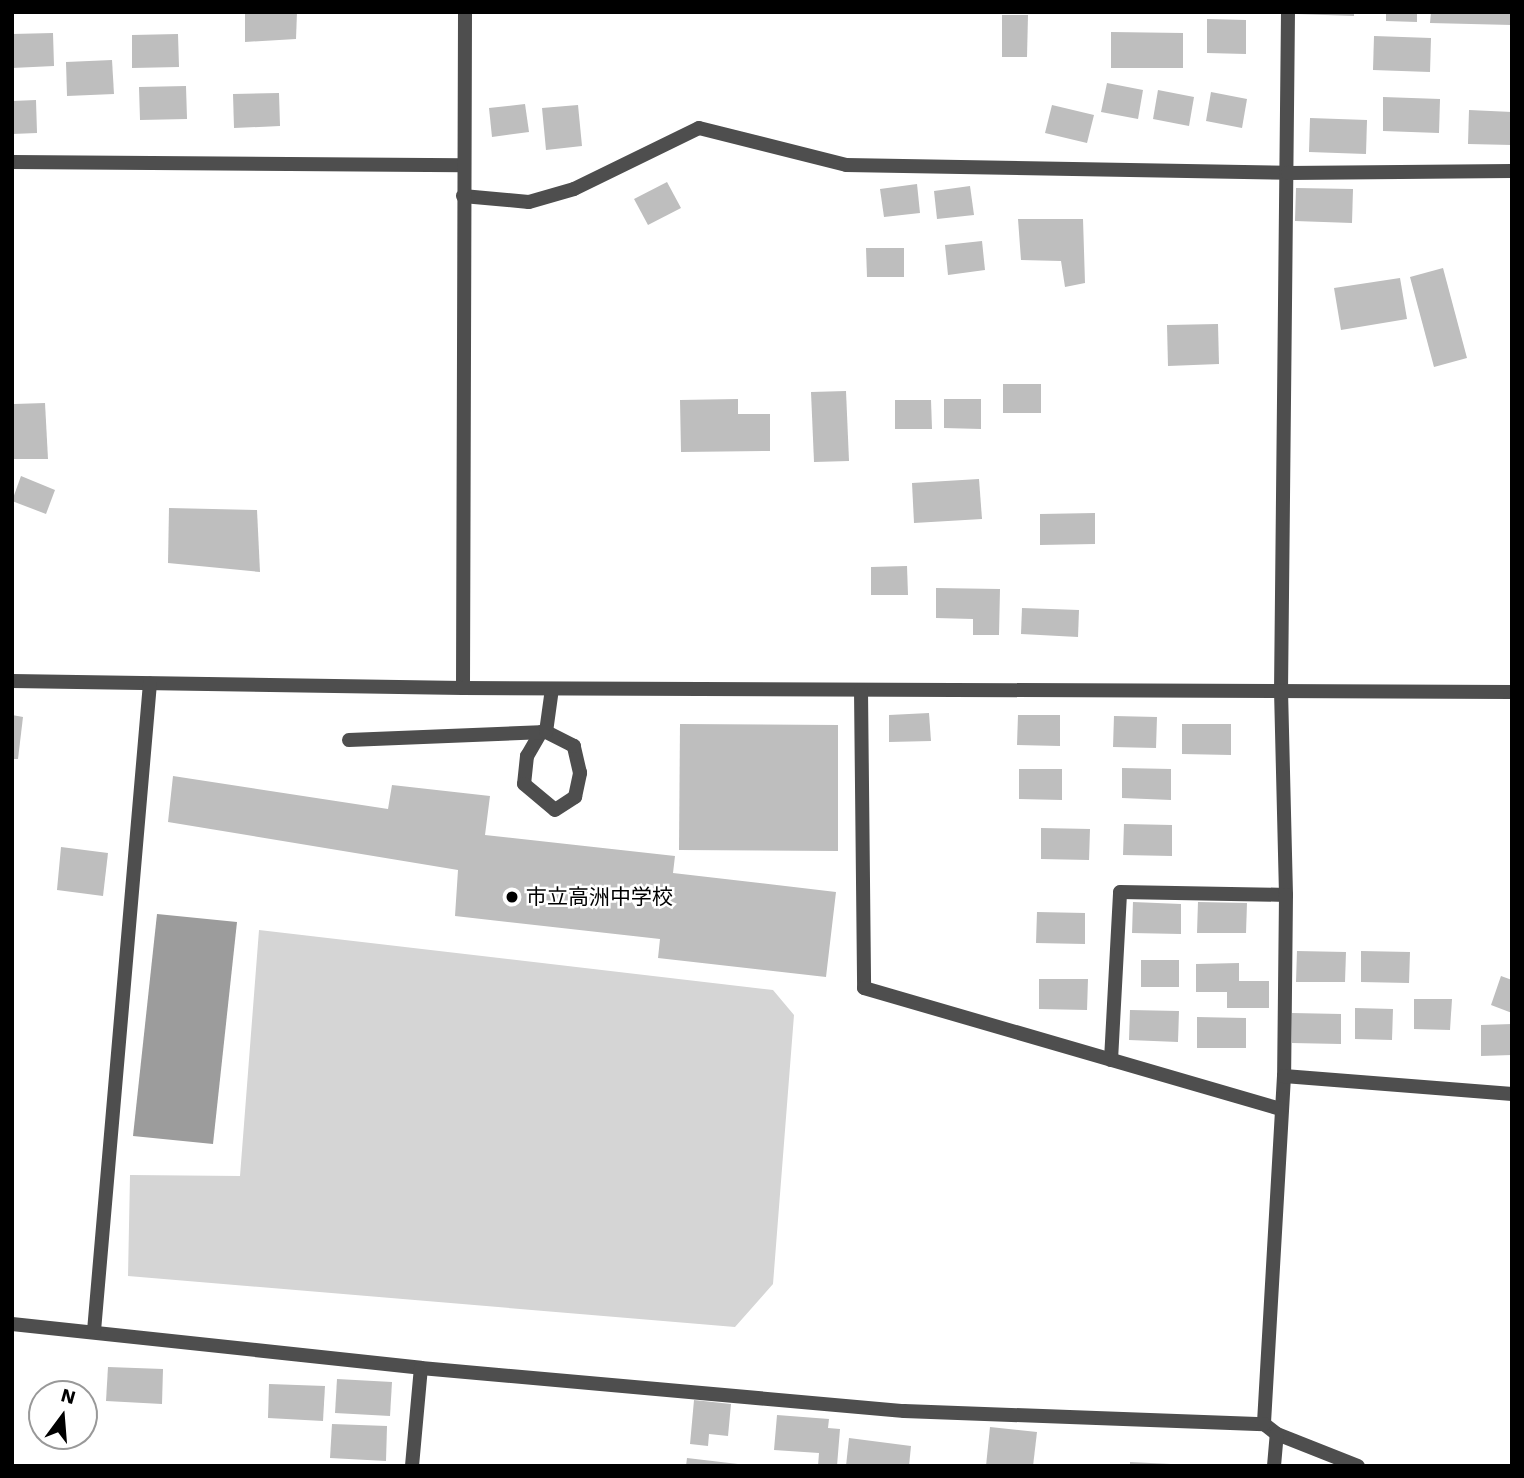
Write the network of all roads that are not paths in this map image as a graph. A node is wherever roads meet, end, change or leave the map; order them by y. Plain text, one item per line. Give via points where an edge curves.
1 (465, 12) edge
2 (1288, 12) edge
3 (12, 162) edge
4 (463, 164) junction
5 (1512, 171) edge
6 (1288, 173) junction
7 (463, 197) junction
8 (12, 681) edge
9 (150, 683) junction
10 (463, 688) junction
11 (552, 689) junction
12 (861, 690) junction
13 (1281, 691) junction
14 (1512, 692) edge
15 (544, 732) junction
16 (349, 740) dead end
17 (1286, 895) junction
18 (1111, 1060) junction
19 (1284, 1076) junction
20 (1512, 1094) edge
21 (1281, 1109) junction
22 (12, 1324) edge
23 (94, 1331) junction
24 (421, 1368) junction
25 (1264, 1424) junction
26 (1277, 1434) junction
27 (412, 1466) edge
28 (1273, 1466) edge
29 (1358, 1466) edge

1 - 4 street
2 - 6 street
3 - 4 street
4 - 7 street
5 - 6 street
6 - 7 street via 846,165 699,128 574,189 541,198
6 - 13 street
7 - 10 street
8 - 9 street
9 - 10 street
9 - 23 street
10 - 11 street
11 - 12 street
11 - 15 street
12 - 13 street
12 - 18 street via 864,988
13 - 14 street
13 - 17 street
15 - 15 street via 574,746 580,773 575,797 555,810 524,784 527,756
15 - 16 street
17 - 18 street via 1120,892
17 - 19 street
18 - 21 street
19 - 20 street
19 - 21 street
21 - 25 street
22 - 23 street
23 - 24 street
24 - 25 street via 904,1411
24 - 27 street
25 - 26 street
26 - 28 street
26 - 29 street

